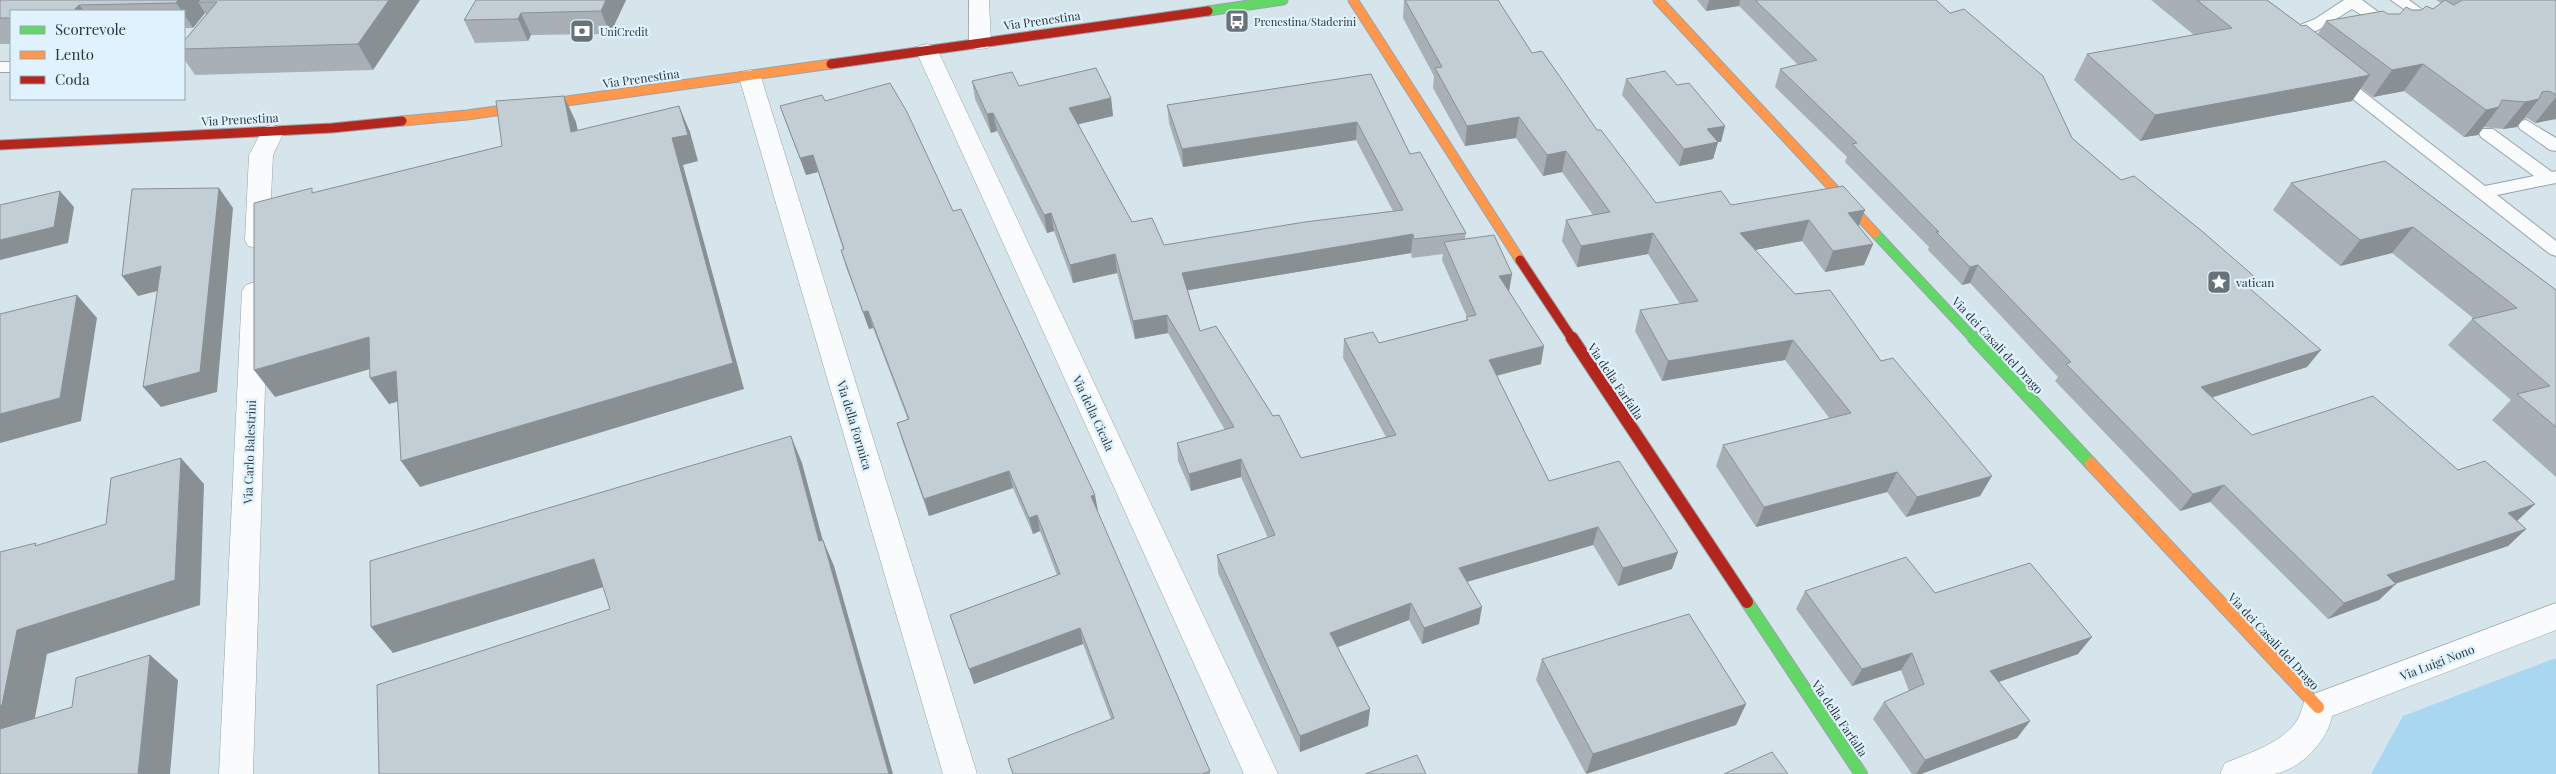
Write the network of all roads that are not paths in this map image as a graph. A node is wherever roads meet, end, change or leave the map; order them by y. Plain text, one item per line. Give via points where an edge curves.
1 (980, 0) edge
2 (1283, 0) edge
3 (1353, 0) edge
4 (1658, 0) edge
5 (2375, 0) edge
6 (2399, 0) edge
7 (2421, 0) edge
8 (2353, 1) edge
9 (2334, 15) junction
10 (2361, 26) edge
11 (2270, 27) edge
12 (2344, 29) edge
13 (2283, 37) junction
14 (980, 43) junction
15 (2299, 49) edge
16 (927, 51) junction
17 (2322, 67) edge
18 (750, 76) junction
19 (2526, 125) edge
20 (2495, 131) edge
21 (272, 132) junction
22 (0, 145) edge
23 (2556, 146) edge
24 (2554, 175) edge
25 (2482, 192) junction
26 (2556, 250) edge
27 (2556, 616) edge
28 (2318, 708) junction
29 (236, 774) edge
30 (960, 774) edge
31 (1261, 774) edge
32 (1861, 774) edge
33 (2237, 774) edge

1 - 14 street
2 - 14 street, Via Prenestina
3 - 32 street, Via della Farfalla via 1567,332
4 - 28 street, Via dei Casali del Drago
5 - 8 lane via 2402,28
6 - 7 lane via 2440,21
8 - 9 lane
9 - 10 lane
9 - 12 lane
9 - 13 lane via 2306,32
11 - 13 lane
13 - 15 lane
14 - 16 street, Via Prenestina
16 - 18 street, Via Prenestina
16 - 31 street, Via della Cicala
17 - 25 lane
18 - 21 street, Via Prenestina via 476,114
18 - 30 street, Via della Formica
19 - 23 lane
20 - 24 lane
21 - 22 street, Via Prenestina
21 - 29 street, Via Carlo Balestrini via 261,155
24 - 25 lane
25 - 26 lane
27 - 28 street, Via Luigi Nono
28 - 33 street via 2314,727 2299,743

